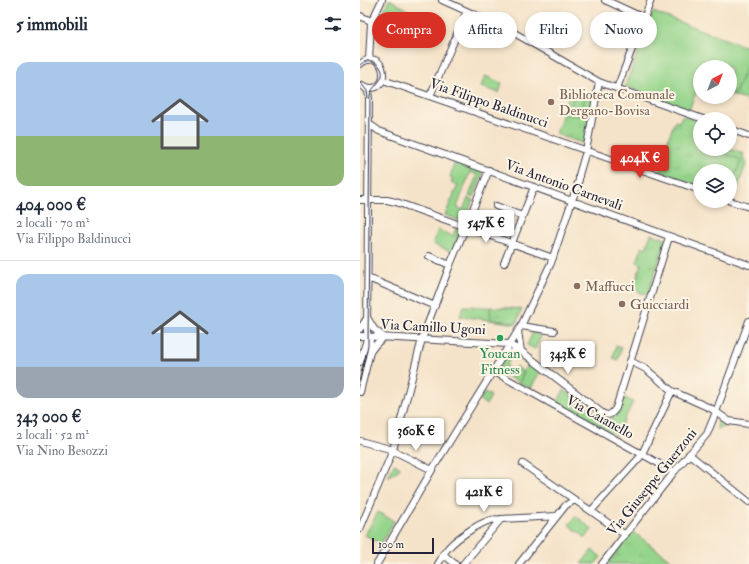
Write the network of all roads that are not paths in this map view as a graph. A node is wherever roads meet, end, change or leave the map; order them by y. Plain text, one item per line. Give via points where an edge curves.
1 (382, 0) edge
2 (442, 0) edge
3 (605, 0) edge
4 (651, 0) edge
5 (467, 11) junction
6 (631, 12) edge
7 (646, 12) edge
8 (360, 16) edge
9 (371, 21) junction
10 (632, 48) edge
11 (369, 60) junction
12 (360, 64) edge
13 (383, 80) junction
14 (599, 82) junction
15 (361, 84) edge
16 (378, 86) junction
17 (617, 88) junction
18 (430, 96) junction
19 (369, 98) junction
20 (693, 115) edge
21 (369, 118) junction
22 (372, 126) junction
23 (737, 132) edge
24 (369, 135) junction
25 (749, 136) edge
26 (586, 151) junction
27 (369, 169) junction
28 (489, 170) junction
29 (534, 187) junction
30 (693, 188) edge
31 (360, 200) edge
32 (368, 200) junction
33 (573, 201) junction
34 (737, 203) edge
35 (496, 206) dead end
36 (749, 207) edge
37 (522, 216) junction
38 (465, 227) junction
39 (669, 236) junction
40 (512, 243) junction
41 (429, 256) dead end
42 (553, 258) junction
43 (504, 263) dead end
44 (450, 265) junction
45 (749, 265) edge
46 (360, 272) edge
47 (368, 272) junction
48 (368, 279) junction
49 (435, 306) junction
50 (367, 315) junction
51 (749, 320) edge
52 (519, 328) junction
53 (360, 329) edge
54 (554, 331) dead end
55 (360, 336) edge
56 (368, 336) junction
57 (386, 337) junction
58 (422, 339) junction
59 (497, 343) junction
60 (509, 344) junction
61 (360, 345) edge
62 (521, 351) junction
63 (363, 352) junction
64 (370, 354) junction
65 (503, 354) junction
66 (630, 361) junction
67 (360, 362) edge
68 (493, 371) junction
69 (672, 391) junction
70 (360, 392) edge
71 (716, 412) junction
72 (749, 424) edge
73 (360, 441) edge
74 (393, 450) junction
75 (642, 454) junction
76 (689, 454) junction
77 (522, 464) dead end
78 (432, 470) junction
79 (674, 472) junction
80 (575, 500) junction
81 (749, 502) edge
82 (591, 511) junction
83 (556, 516) junction
84 (500, 520) junction
85 (360, 529) edge
86 (624, 534) junction
87 (443, 554) junction
88 (377, 564) edge
89 (438, 564) edge
90 (456, 564) edge
91 (463, 564) edge
92 (519, 564) edge
93 (602, 564) edge

1 - 9 street
2 - 5 street
3 - 6 street
4 - 7 street
5 - 14 street via 511,31
5 - 18 street
8 - 9 street
9 - 11 street
10 - 17 street
11 - 12 street
11 - 13 street via 376,61 382,66
13 - 16 street
13 - 18 street, Via Filippo Baldinucci
14 - 17 street
14 - 26 street
15 - 16 street via 370,88
15 - 19 street via 368,91
16 - 19 street
17 - 20 street
18 - 26 street, Via Filippo Baldinucci
19 - 21 street
19 - 24 street via 365,122
21 - 22 street
21 - 24 street
22 - 27 street via 373,155
22 - 28 street, Via Antonio Carnevali via 379,131
23 - 25 street
24 - 27 street
26 - 30 street, Via Filippo Baldinucci
26 - 33 street
27 - 32 street
28 - 29 street, Via Antonio Carnevali
28 - 38 street
29 - 33 street, Via Antonio Carnevali
29 - 37 street
31 - 32 street
32 - 38 street via 396,202
32 - 47 street
33 - 39 street, Via Antonio Carnevali
33 - 42 street
34 - 36 street
35 - 37 street
37 - 40 street
38 - 40 street
38 - 44 street
39 - 45 street, Via Antonio Carnevali
39 - 66 street
40 - 42 street
40 - 43 street
41 - 44 street
42 - 52 street
44 - 49 street
46 - 47 street
47 - 48 street
48 - 49 street
48 - 50 street
49 - 58 street
50 - 53 street via 366,322
50 - 56 street
50 - 57 street via 374,329
51 - 71 street, Via Giuseppe Guerzoni
52 - 54 street
52 - 60 street
52 - 62 street
55 - 56 street, Via Camillo Ugoni
56 - 57 street, Via Camillo Ugoni
56 - 63 street
56 - 64 street via 371,344
57 - 58 street, Via Camillo Ugoni
57 - 64 street via 376,344
58 - 59 street, Via Camillo Ugoni
58 - 74 street
59 - 60 street, Via Camillo Ugoni
59 - 65 street, Via Camillo Ugoni
60 - 62 street
60 - 65 street
61 - 63 street
62 - 65 street
62 - 66 street via 602,413 609,415 616,408
63 - 67 street
64 - 70 street
65 - 68 street
66 - 69 street via 646,369
68 - 75 street, Via Caianello
68 - 78 street
69 - 71 street
69 - 75 street
71 - 72 street via 729,421
71 - 76 street, Via Giuseppe Guerzoni via 706,434
73 - 74 street
74 - 78 street
74 - 85 street
75 - 79 street, Via Caianello
75 - 82 street
76 - 79 street, Via Giuseppe Guerzoni
76 - 81 street
77 - 80 street
78 - 88 street
79 - 86 street, Via Giuseppe Guerzoni
80 - 82 street
80 - 83 street
82 - 86 street
83 - 84 street
83 - 92 street
84 - 87 street via 486,521 448,547
84 - 91 street
86 - 93 street, Via Giuseppe Guerzoni
87 - 89 street
87 - 90 street

